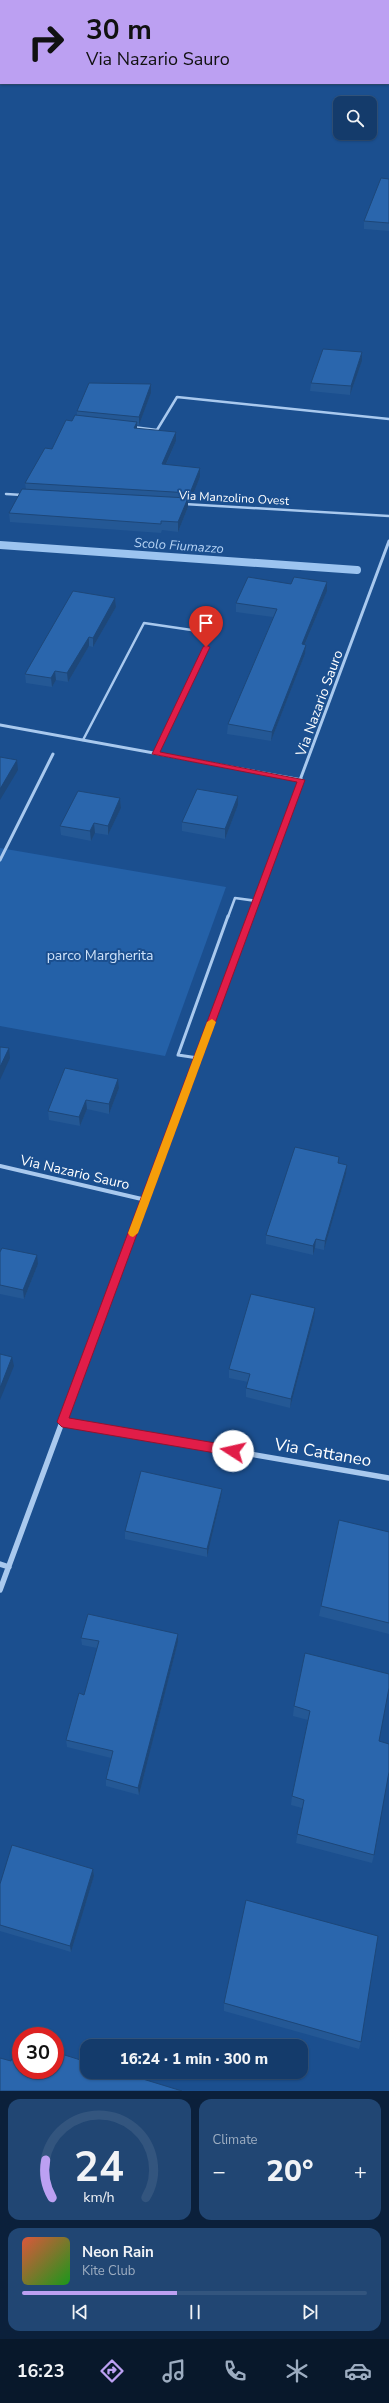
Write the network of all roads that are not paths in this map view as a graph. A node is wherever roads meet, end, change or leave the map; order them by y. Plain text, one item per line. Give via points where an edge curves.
1 (389, 418) edge
2 (128, 427) edge
3 (6, 494) dead end
4 (30, 495) edge
5 (181, 504) edge
6 (389, 516) edge
7 (389, 541) edge
8 (0, 725) edge
9 (83, 740) junction
10 (53, 754) dead end
11 (156, 754) junction
12 (302, 780) junction
13 (0, 860) edge
14 (257, 901) junction
15 (198, 1058) junction
16 (0, 1166) edge
17 (146, 1200) junction
18 (62, 1422) junction
19 (389, 1478) edge
20 (0, 1564) edge
21 (8, 1567) junction
22 (0, 1590) edge

1 - 2 street via 177,397 157,430
3 - 4 street
5 - 6 street, Via Manzolino Ovest
7 - 12 street, Via Nazario Sauro
8 - 9 street
9 - 11 street
9 - 11 lane via 144,623 212,633
10 - 13 street
11 - 12 street
12 - 14 street, Via Nazario Sauro
14 - 15 street, Via Nazario Sauro
14 - 15 lane via 235,898 178,1055
15 - 17 street, Via Nazario Sauro
16 - 17 street, Via Nazario Sauro
17 - 18 street, Via Nazario Sauro
18 - 19 street, Via Cattaneo
18 - 21 street, Via Nazario Sauro
20 - 21 street
21 - 22 street, Via Nazario Sauro

